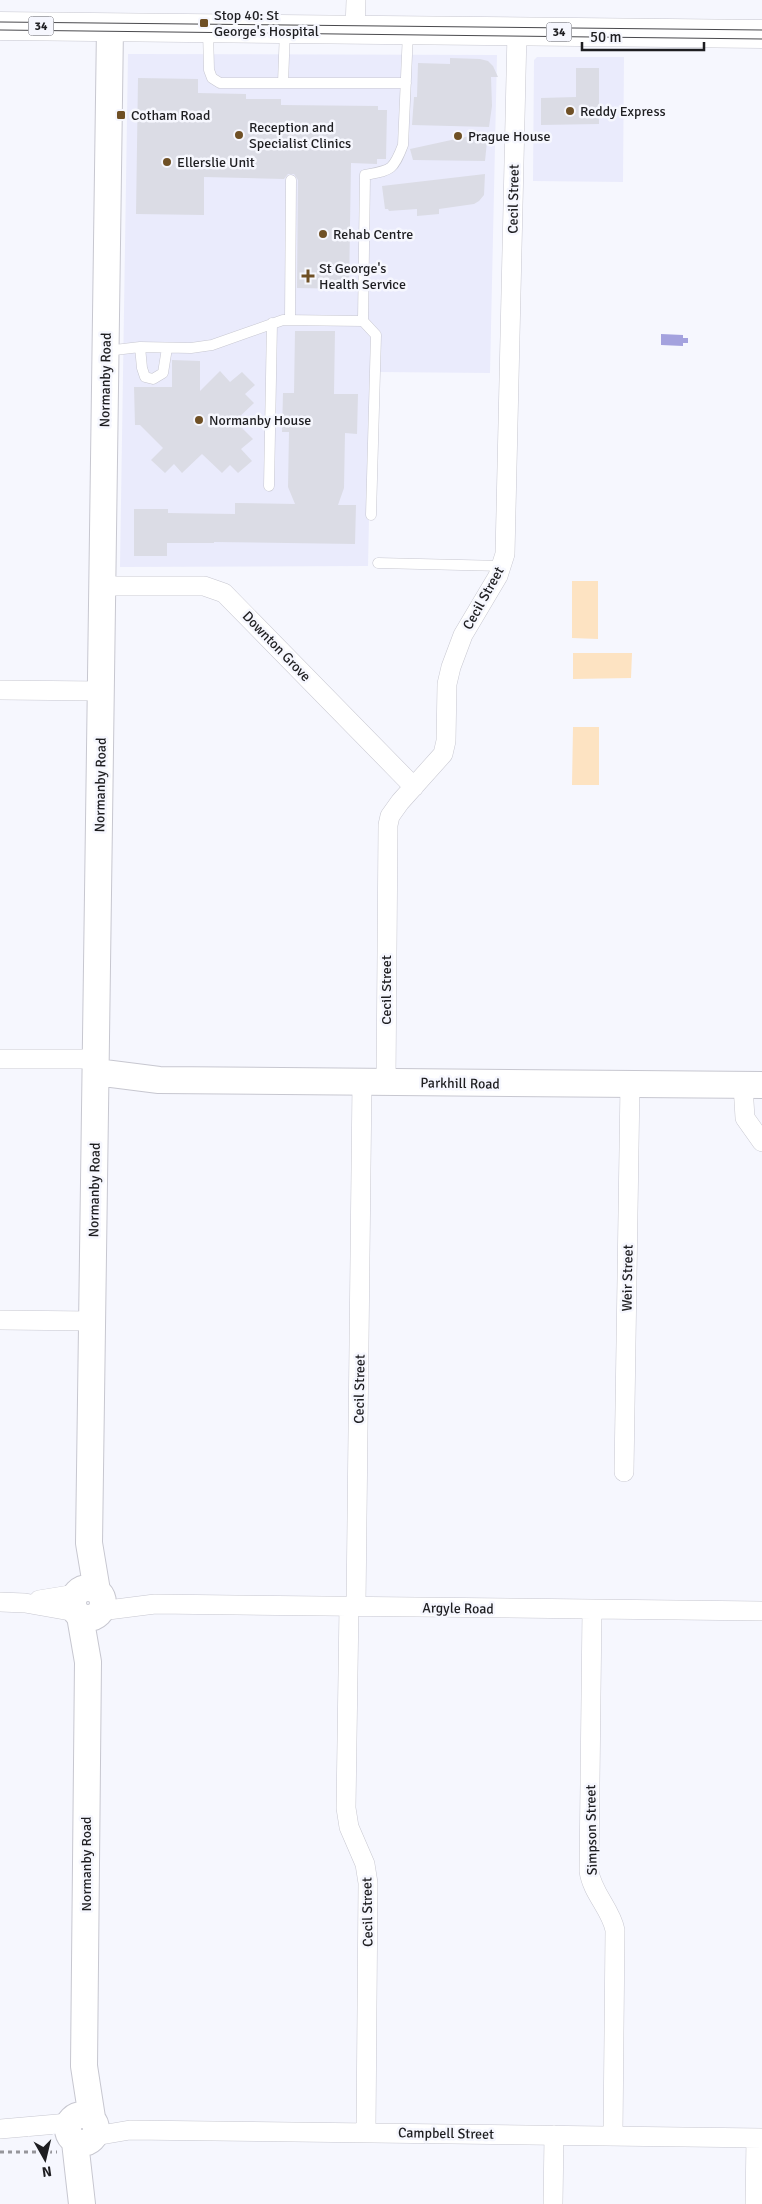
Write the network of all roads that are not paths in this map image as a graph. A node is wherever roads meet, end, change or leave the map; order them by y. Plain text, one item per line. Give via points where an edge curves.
1 (356, 0) edge
2 (0, 26) edge
3 (110, 27) junction
4 (208, 28) junction
5 (286, 29) junction
6 (355, 30) junction
7 (408, 30) junction
8 (517, 32) junction
9 (762, 34) edge
10 (283, 83) junction
11 (406, 83) junction
12 (291, 180) dead end
13 (290, 319) junction
14 (363, 321) junction
15 (272, 323) junction
16 (140, 348) junction
17 (166, 348) junction
18 (105, 351) junction
19 (269, 486) dead end
20 (371, 515) dead end
21 (378, 563) dead end
22 (503, 566) junction
23 (103, 586) junction
24 (0, 690) edge
25 (101, 691) junction
26 (414, 787) junction
27 (0, 1059) edge
28 (96, 1073) junction
29 (374, 1082) junction
30 (630, 1084) junction
31 (754, 1085) edge
32 (761, 1140) edge
33 (0, 1320) edge
34 (92, 1321) junction
35 (624, 1472) dead end
36 (0, 1602) edge
37 (88, 1603) junction
38 (353, 1606) junction
39 (592, 1609) junction
40 (762, 1611) edge
41 (5, 2129) edge
42 (80, 2132) junction
43 (366, 2132) junction
44 (554, 2135) junction
45 (613, 2135) junction
46 (759, 2138) edge
47 (82, 2202) edge
48 (553, 2204) edge
49 (755, 2204) edge

1 - 6 street
2 - 3 main road, 34
3 - 4 main road, 34
3 - 18 street, Normanby Road
4 - 5 main road, 34
4 - 10 lane via 209,70 215,80
5 - 6 main road, 34
5 - 10 lane
6 - 7 main road, 34
7 - 8 main road, 34
7 - 11 lane
8 - 9 main road, 34
8 - 22 street, Cecil Street
10 - 11 lane
11 - 14 lane via 403,145 397,161 389,170 365,175
12 - 13 lane
13 - 14 lane
13 - 15 lane
14 - 20 lane via 376,335
15 - 17 lane via 212,345
15 - 19 lane
16 - 17 lane
16 - 17 lane via 143,373 148,379 153,379 163,373
16 - 18 lane
18 - 23 street, Normanby Road
21 - 22 lane
22 - 26 street, Cecil Street via 463,635 454,659 447,684 443,754
23 - 25 street, Normanby Road
23 - 26 street, Downton Grove via 204,586 224,594
24 - 25 street
25 - 28 street, Normanby Road
26 - 29 street, Cecil Street via 390,816 387,836
27 - 28 street
28 - 29 street, Parkhill Road via 159,1080
28 - 34 street, Normanby Road
29 - 30 street, Parkhill Road
29 - 38 street, Cecil Street
30 - 31 street, Parkhill Road
30 - 35 street, Weir Street
31 - 32 street
33 - 34 street
34 - 37 street, Normanby Road
36 - 37 street, Argyle Road
37 - 38 street, Argyle Road
37 - 42 street, Normanby Road via 84,2066
38 - 39 street, Argyle Road
38 - 43 street, Cecil Street via 346,1808 349,1826 366,1864 368,1883
39 - 40 street, Argyle Road
39 - 45 street, Simpson Street via 589,1871 615,1930
41 - 42 street, Campbell Street
42 - 43 street, Campbell Street
42 - 47 street, Normanby Road
43 - 44 street, Campbell Street
44 - 45 street, Campbell Street
44 - 48 street
45 - 46 street, Campbell Street
46 - 49 street

